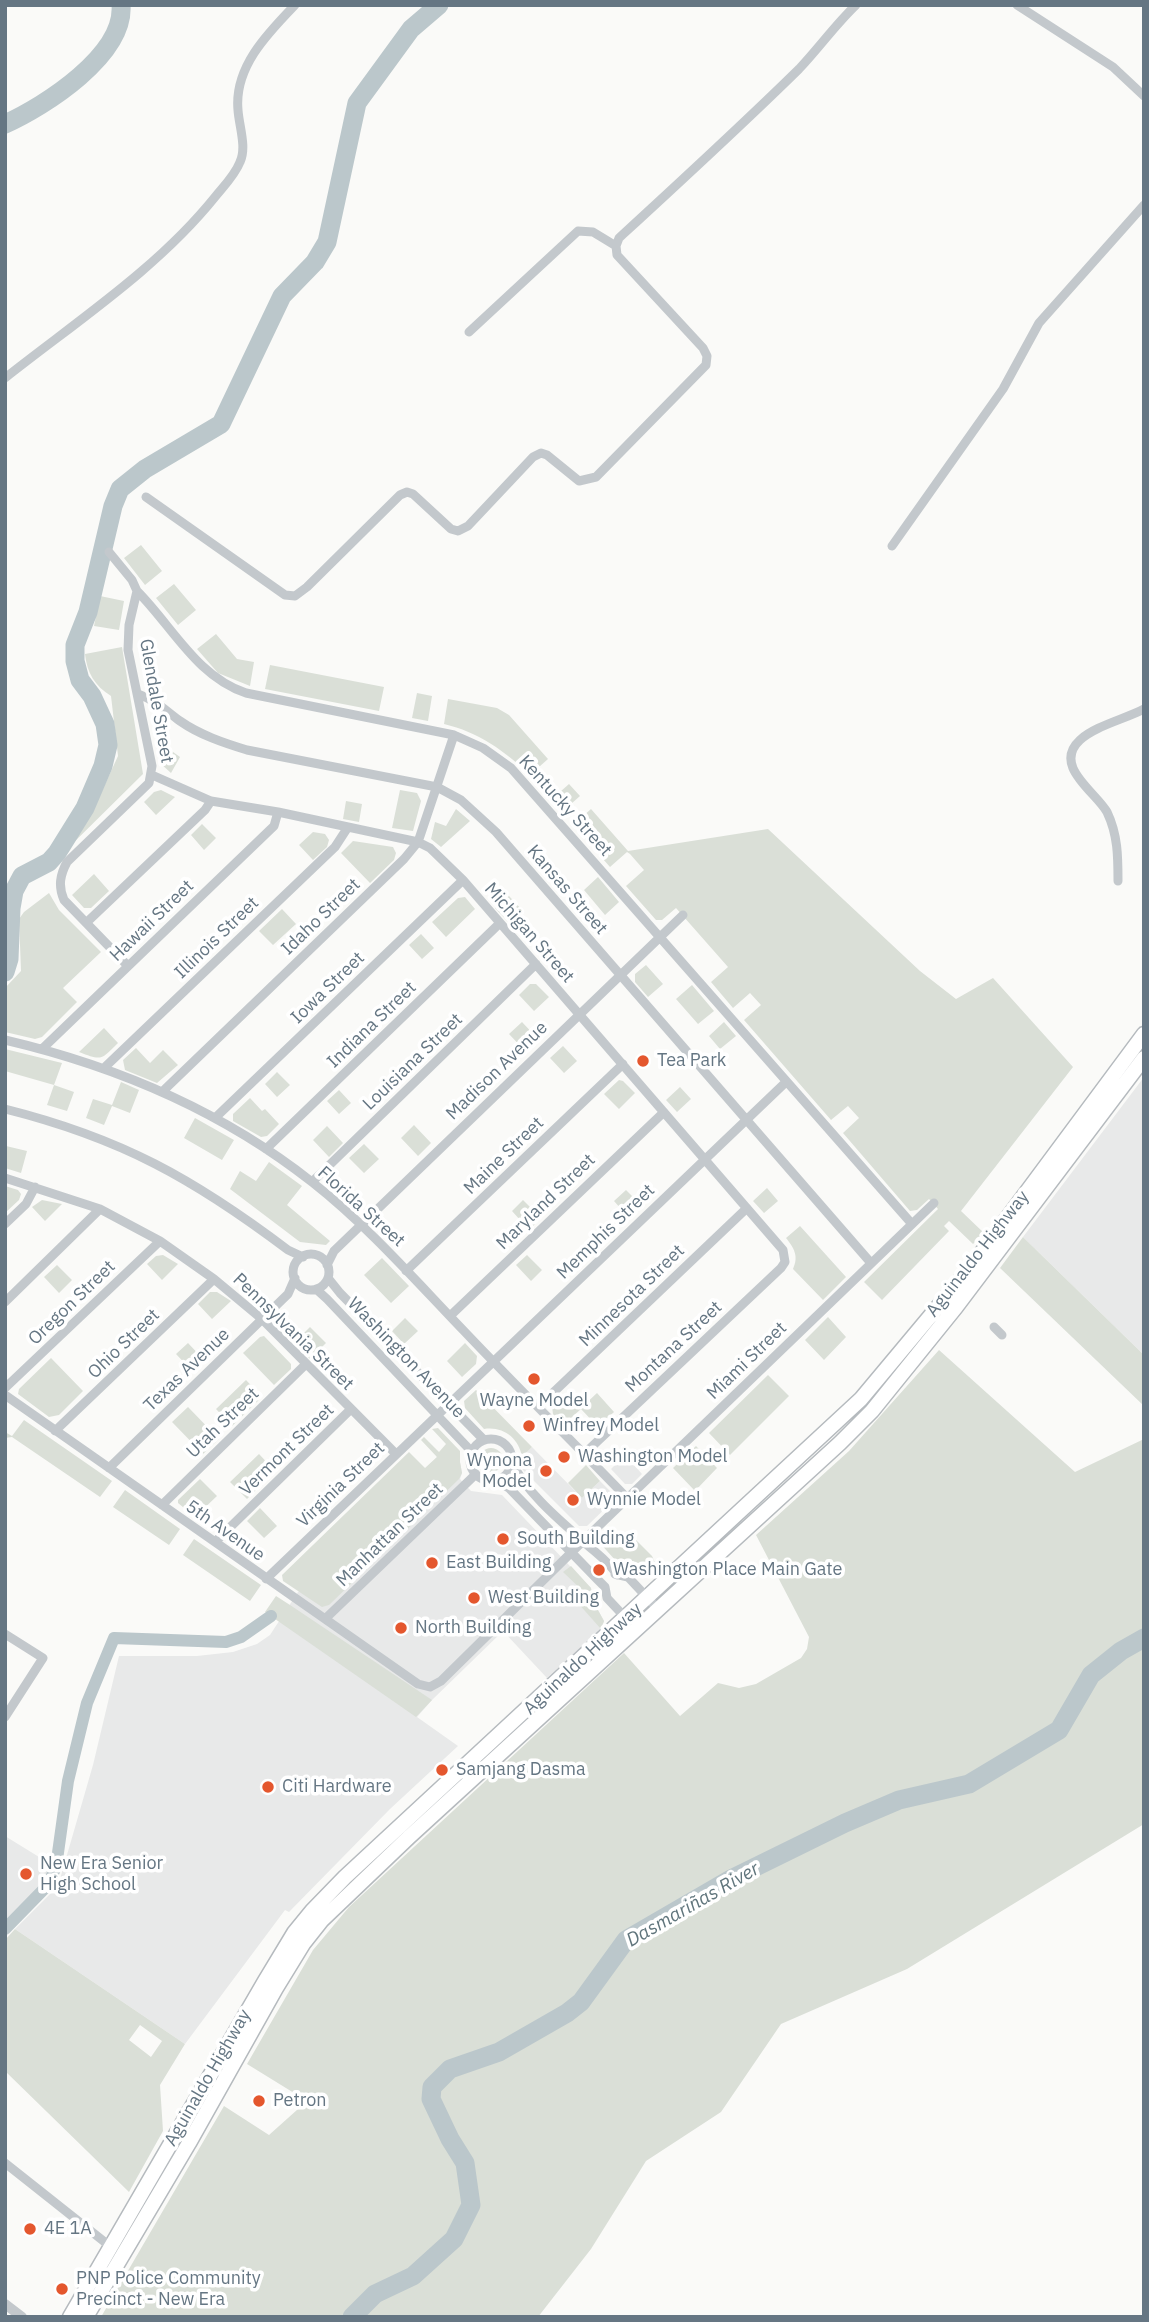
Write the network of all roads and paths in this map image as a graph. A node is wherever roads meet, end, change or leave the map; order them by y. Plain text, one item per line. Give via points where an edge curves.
1 (295, 5) edge
2 (856, 5) edge
3 (1017, 5) edge
4 (1144, 96) edge
5 (1144, 205) edge
6 (616, 246) junction
7 (469, 332) dead end
8 (5, 378) edge
9 (146, 497) dead end
10 (892, 546) dead end
11 (109, 552) dead end
12 (137, 591) junction
13 (138, 694) junction
14 (1144, 709) edge
15 (454, 735) junction
16 (152, 775) junction
17 (437, 787) junction
18 (211, 801) junction
19 (278, 812) junction
20 (348, 827) junction
21 (418, 842) junction
22 (463, 880) junction
23 (1118, 881) dead end
24 (683, 915) dead end
25 (86, 923) junction
26 (500, 923) junction
27 (660, 936) junction
28 (536, 964) junction
29 (128, 966) junction
30 (620, 975) junction
31 (580, 1014) junction
32 (1144, 1034) edge
33 (5, 1040) edge
34 (42, 1049) junction
35 (1144, 1058) edge
36 (623, 1064) junction
37 (104, 1068) junction
38 (786, 1082) junction
39 (162, 1092) junction
40 (5, 1109) edge
41 (664, 1111) junction
42 (215, 1118) junction
43 (746, 1120) junction
44 (266, 1149) junction
45 (705, 1159) junction
46 (5, 1178) edge
47 (312, 1182) junction
48 (35, 1187) junction
49 (934, 1203) dead end
50 (747, 1208) junction
51 (100, 1209) junction
52 (5, 1224) edge
53 (361, 1224) junction
54 (912, 1224) junction
55 (160, 1241) junction
56 (288, 1250) junction
57 (334, 1251) junction
58 (303, 1256) junction
59 (320, 1256) junction
60 (785, 1262) joint
61 (871, 1264) junction
62 (295, 1265) junction
63 (327, 1265) junction
64 (406, 1271) junction
65 (295, 1278) junction
66 (328, 1278) junction
67 (214, 1279) junction
68 (304, 1288) junction
69 (316, 1289) junction
70 (288, 1294) junction
71 (945, 1297) junction
72 (5, 1301) edge
73 (956, 1307) junction
74 (450, 1316) junction
75 (262, 1319) junction
76 (994, 1327) dead end
77 (1002, 1335) dead end
78 (492, 1361) junction
79 (306, 1364) junction
80 (5, 1388) edge
81 (5, 1395) edge
82 (447, 1405) junction
83 (538, 1407) junction
84 (351, 1409) junction
85 (438, 1414) junction
86 (55, 1431) junction
87 (484, 1440) junction
88 (472, 1452) junction
89 (396, 1454) junction
90 (584, 1454) junction
91 (512, 1462) junction
92 (108, 1468) junction
93 (476, 1474) junction
94 (495, 1480) junction
95 (627, 1498) junction
96 (162, 1505) junction
97 (583, 1541) junction
98 (215, 1542) junction
99 (572, 1552) junction
100 (617, 1575) junction
101 (266, 1579) junction
102 (605, 1587) junction
103 (653, 1603) junction
104 (325, 1619) junction
105 (631, 1624) junction
106 (5, 1634) edge
107 (430, 1687) joint
108 (5, 1717) edge
109 (5, 2163) edge
110 (134, 2221) junction
111 (111, 2248) junction
112 (5, 2304) edge
113 (22, 2317) edge
114 (70, 2317) edge
115 (86, 2317) edge

1 - 8 street via 245,69 237,99 242,156 232,175 165,252
2 - 6 street via 818,50 619,238
3 - 4 street via 1113,67
5 - 10 street via 1039,323 1003,389
6 - 7 street via 593,232 578,231
6 - 9 street via 617,255 707,356 706,365 596,477 579,481 541,453 458,531 407,492 295,596 285,595
11 - 12 street, Kentucky Street
12 - 13 street, Glendale Street via 127,638
12 - 15 street, Kentucky Street via 214,678 230,688
13 - 16 street, Glendale Street
13 - 17 street, Kansas Street via 205,735 247,750
14 - 23 street via 1081,740 1072,751 1071,764 1083,785 1106,810 1118,844
15 - 17 street, Idaho Street
15 - 27 street, Kentucky Street via 511,768
16 - 18 street, Michigan Street
16 - 25 street via 62,870 64,900
17 - 21 street, Idaho Street
17 - 30 street, Kansas Street via 461,800 496,832
18 - 19 street, Michigan Street
18 - 25 street
19 - 20 street, Michigan Street
19 - 29 street, Hawaii Street via 274,826
20 - 21 street, Michigan Street
20 - 37 street, Illinois Street via 335,847
21 - 22 street, Michigan Street
21 - 39 street, Idaho Street
22 - 26 street, Michigan Street
22 - 42 street, Iowa Street
24 - 27 street, Madison Avenue
25 - 29 street
26 - 28 street, Michigan Street
26 - 44 street, Indiana Street
27 - 30 street, Madison Avenue
27 - 38 street, Kentucky Street
28 - 31 street, Michigan Street
28 - 47 street, Louisiana Street
29 - 34 street, Hawaii Street
30 - 31 street, Madison Avenue
30 - 43 street, Kansas Street
31 - 36 street, Michigan Street
31 - 53 street, Madison Avenue
32 - 71 main road, Aguinaldo Highway
33 - 34 street, Florida Street
34 - 37 street, Florida Street
35 - 73 main road, Aguinaldo Highway
36 - 41 street, Michigan Street
36 - 64 street, Maine Street
37 - 39 street, Florida Street
38 - 43 street, Memphis Street
38 - 54 street, Kentucky Street
39 - 42 street, Florida Street
40 - 56 street via 76,1129 144,1157 208,1192
41 - 45 street, Michigan Street
41 - 74 street, Maryland Street
42 - 44 street, Florida Street
43 - 45 street, Memphis Street
43 - 61 street, Kansas Street
44 - 47 street, Florida Street
45 - 50 street, Michigan Street
45 - 78 street, Memphis Street
46 - 48 street, Pennsylvania Street
47 - 53 street, Florida Street
48 - 51 street, Pennsylvania Street
48 - 52 street via 26,1204
49 - 54 street, Miami Street
50 - 60 street, Michigan Street via 783,1250
50 - 83 street, Minnesota Street
51 - 55 street, Pennsylvania Street
51 - 72 street
53 - 57 street, Madison Avenue
53 - 64 street, Florida Street
54 - 61 street, Miami Street
55 - 67 street, Pennsylvania Street
55 - 80 street, Oregon Street
56 - 58 street
56 - 62 street
57 - 59 street, Madison Avenue
57 - 63 street, Madison Avenue
58 - 59 street
58 - 62 street
59 - 63 street
60 - 90 street, Montana Street
61 - 95 street, Miami Street
62 - 65 street
63 - 66 street
64 - 74 street, Florida Street
65 - 68 street
65 - 70 street, Texas Avenue
66 - 69 street
66 - 82 street, Washington Avenue
67 - 75 street, Pennsylvania Street
67 - 86 street, Ohio Street
68 - 69 street
68 - 70 street, Texas Avenue
69 - 85 street, Washington Avenue
70 - 75 street, Texas Avenue
71 - 73 main road
71 - 103 main road, Aguinaldo Highway via 861,1399
73 - 103 main road, Aguinaldo Highway via 872,1411 840,1443
74 - 78 street, Florida Street
75 - 79 street, Pennsylvania Street
75 - 92 street, Texas Avenue
76 - 77 street
78 - 82 street, Memphis Street
78 - 83 street, Florida Street
79 - 84 street, Pennsylvania Street
79 - 96 street, Utah Street
81 - 86 street, 5th Avenue
82 - 85 street, Virginia Street
82 - 87 street, Washington Avenue
83 - 90 street, Florida Street
84 - 89 street, Pennsylvania Street
84 - 98 street, Vermont Street
85 - 88 street, Washington Avenue
85 - 89 street, Virginia Street
86 - 92 street, 5th Avenue
87 - 88 street
87 - 91 street via 504,1443
88 - 93 street
89 - 101 street, Virginia Street
90 - 95 street, Florida Street
91 - 94 street via 506,1474
91 - 97 street via 519,1478
92 - 96 street, 5th Avenue
93 - 94 street
93 - 104 street, Manhattan Street
94 - 99 street via 509,1488
95 - 97 street, Miami Street
96 - 98 street, 5th Avenue
97 - 99 street, Miami Street
97 - 100 street
97 - 100 street via 603,1566
98 - 101 street, 5th Avenue
99 - 102 street
99 - 107 street, Miami Street via 442,1681
100 - 102 street
100 - 103 street via 628,1577
101 - 104 street, 5th Avenue
102 - 105 street via 607,1598
103 - 105 main road, Aguinaldo Highway
104 - 107 street, 5th Avenue via 418,1684
105 - 110 main road, Aguinaldo Highway via 405,1832 303,1944
106 - 108 street via 43,1658
109 - 111 street
110 - 111 main road, Aguinaldo Highway
110 - 115 main road, Aguinaldo Highway
111 - 114 main road, Aguinaldo Highway
112 - 113 street

